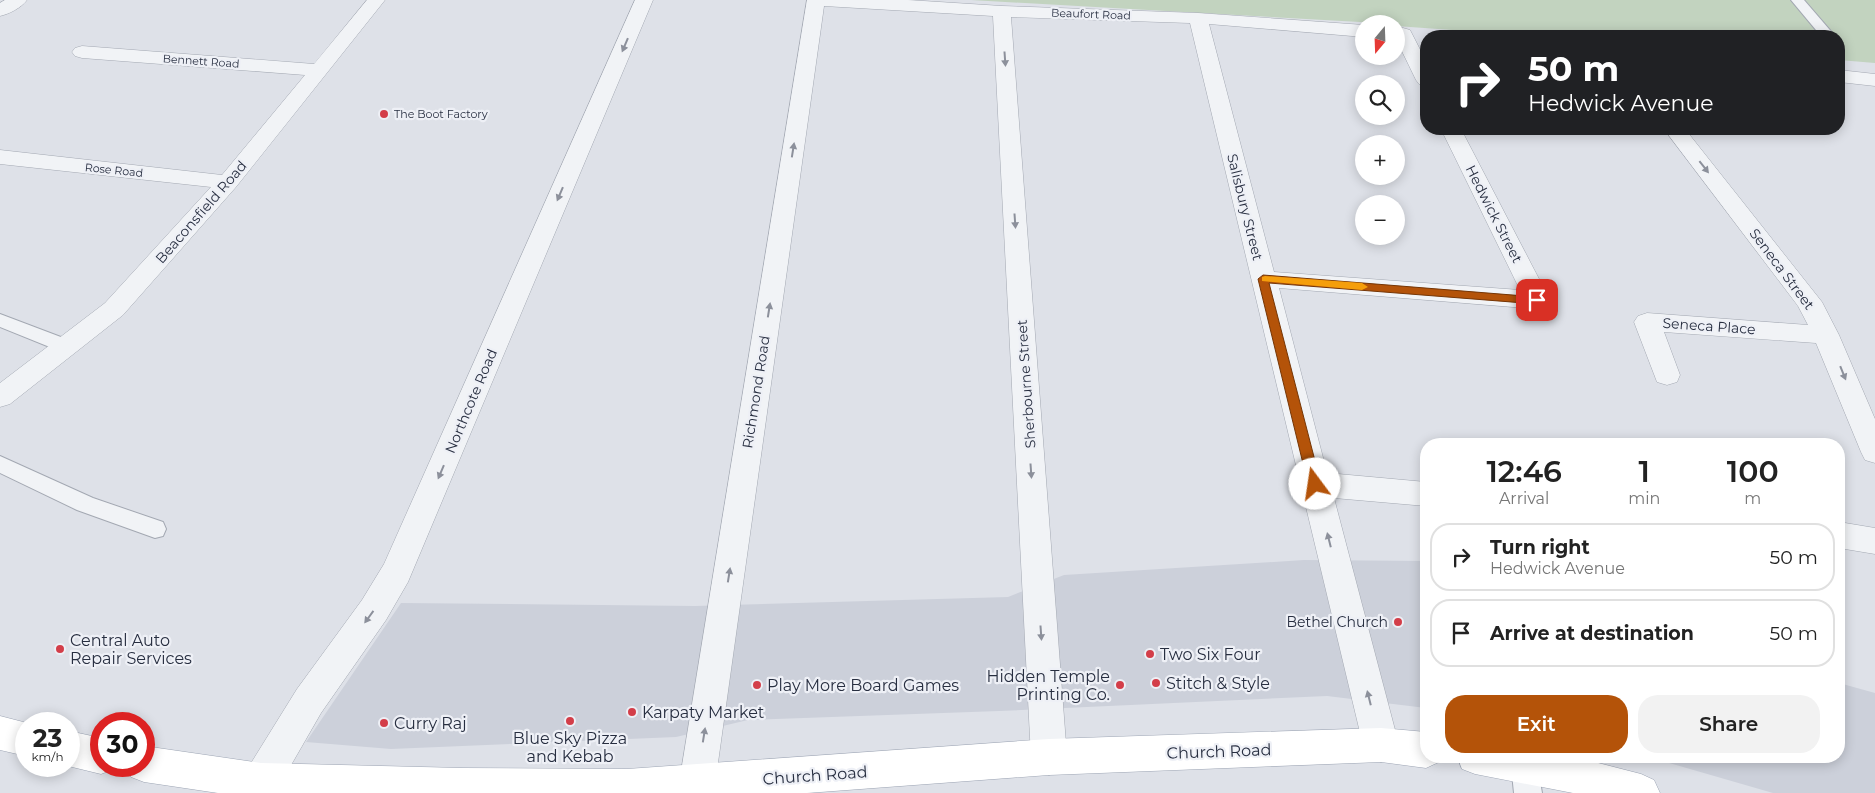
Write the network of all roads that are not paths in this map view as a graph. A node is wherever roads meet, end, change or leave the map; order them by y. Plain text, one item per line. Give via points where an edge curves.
1 (18, 0) edge
2 (376, 0) edge
3 (644, 0) edge
4 (817, 0) edge
5 (823, 0) edge
6 (1797, 0) edge
7 (0, 11) edge
8 (1002, 11) junction
9 (1198, 18) junction
10 (1355, 30) edge
11 (1823, 30) edge
12 (1406, 34) edge
13 (82, 52) dead end
14 (1420, 66) edge
15 (320, 70) junction
16 (1845, 77) edge
17 (1873, 81) edge
18 (1454, 135) edge
19 (1679, 135) edge
20 (0, 157) edge
21 (228, 182) junction
22 (1263, 279) junction
23 (0, 320) edge
24 (1826, 335) junction
25 (67, 348) junction
26 (1667, 375) dead end
27 (0, 397) edge
28 (1875, 452) edge
29 (0, 464) edge
30 (1315, 484) junction
31 (1420, 493) edge
32 (155, 529) dead end
33 (1845, 536) edge
34 (1875, 541) edge
35 (0, 733) edge
36 (15, 736) edge
37 (1381, 745) junction
38 (1420, 749) edge
39 (1049, 757) junction
40 (1491, 763) edge
41 (155, 766) edge
42 (1526, 779) edge
43 (261, 781) junction
44 (697, 784) junction
45 (1642, 793) edge

1 - 7 street
2 - 15 street, Beaconsfield Road
3 -> 43 street, Northcote Road via 397,572 310,701
4 - 5 street, Beaufort Road
44 -> 4 street, Richmond Road
5 - 8 street, Beaufort Road
6 - 11 lane
8 - 9 street, Beaufort Road
8 -> 39 street, Sherbourne Street
9 - 10 street, Beaufort Road
9 - 22 street, Salisbury Street
12 - 14 street
13 - 15 street, Bennett Road
15 - 21 street, Beaconsfield Road
16 - 17 street
18 - 22 street, Hedwick Street via 1537,300
19 -> 24 street, Seneca Street via 1809,302
20 - 21 street, Rose Road
21 - 25 street, Beaconsfield Road via 114,309
22 - 30 street, Salisbury Street
23 - 25 lane
24 - 26 street, Seneca Place via 1647,322
24 -> 28 street, Seneca Street
25 - 27 street, Beaconsfield Road
29 - 32 lane via 85,504
30 - 31 street
37 -> 30 street, Salisbury Street
33 - 34 street
35 - 36 main road
37 - 38 main road, Church Road
37 - 39 main road, Church Road
39 - 44 main road, Church Road
40 - 42 main road
41 - 43 main road, Church Road
42 - 45 main road via 1566,773
43 - 44 main road, Church Road via 481,787 627,788

